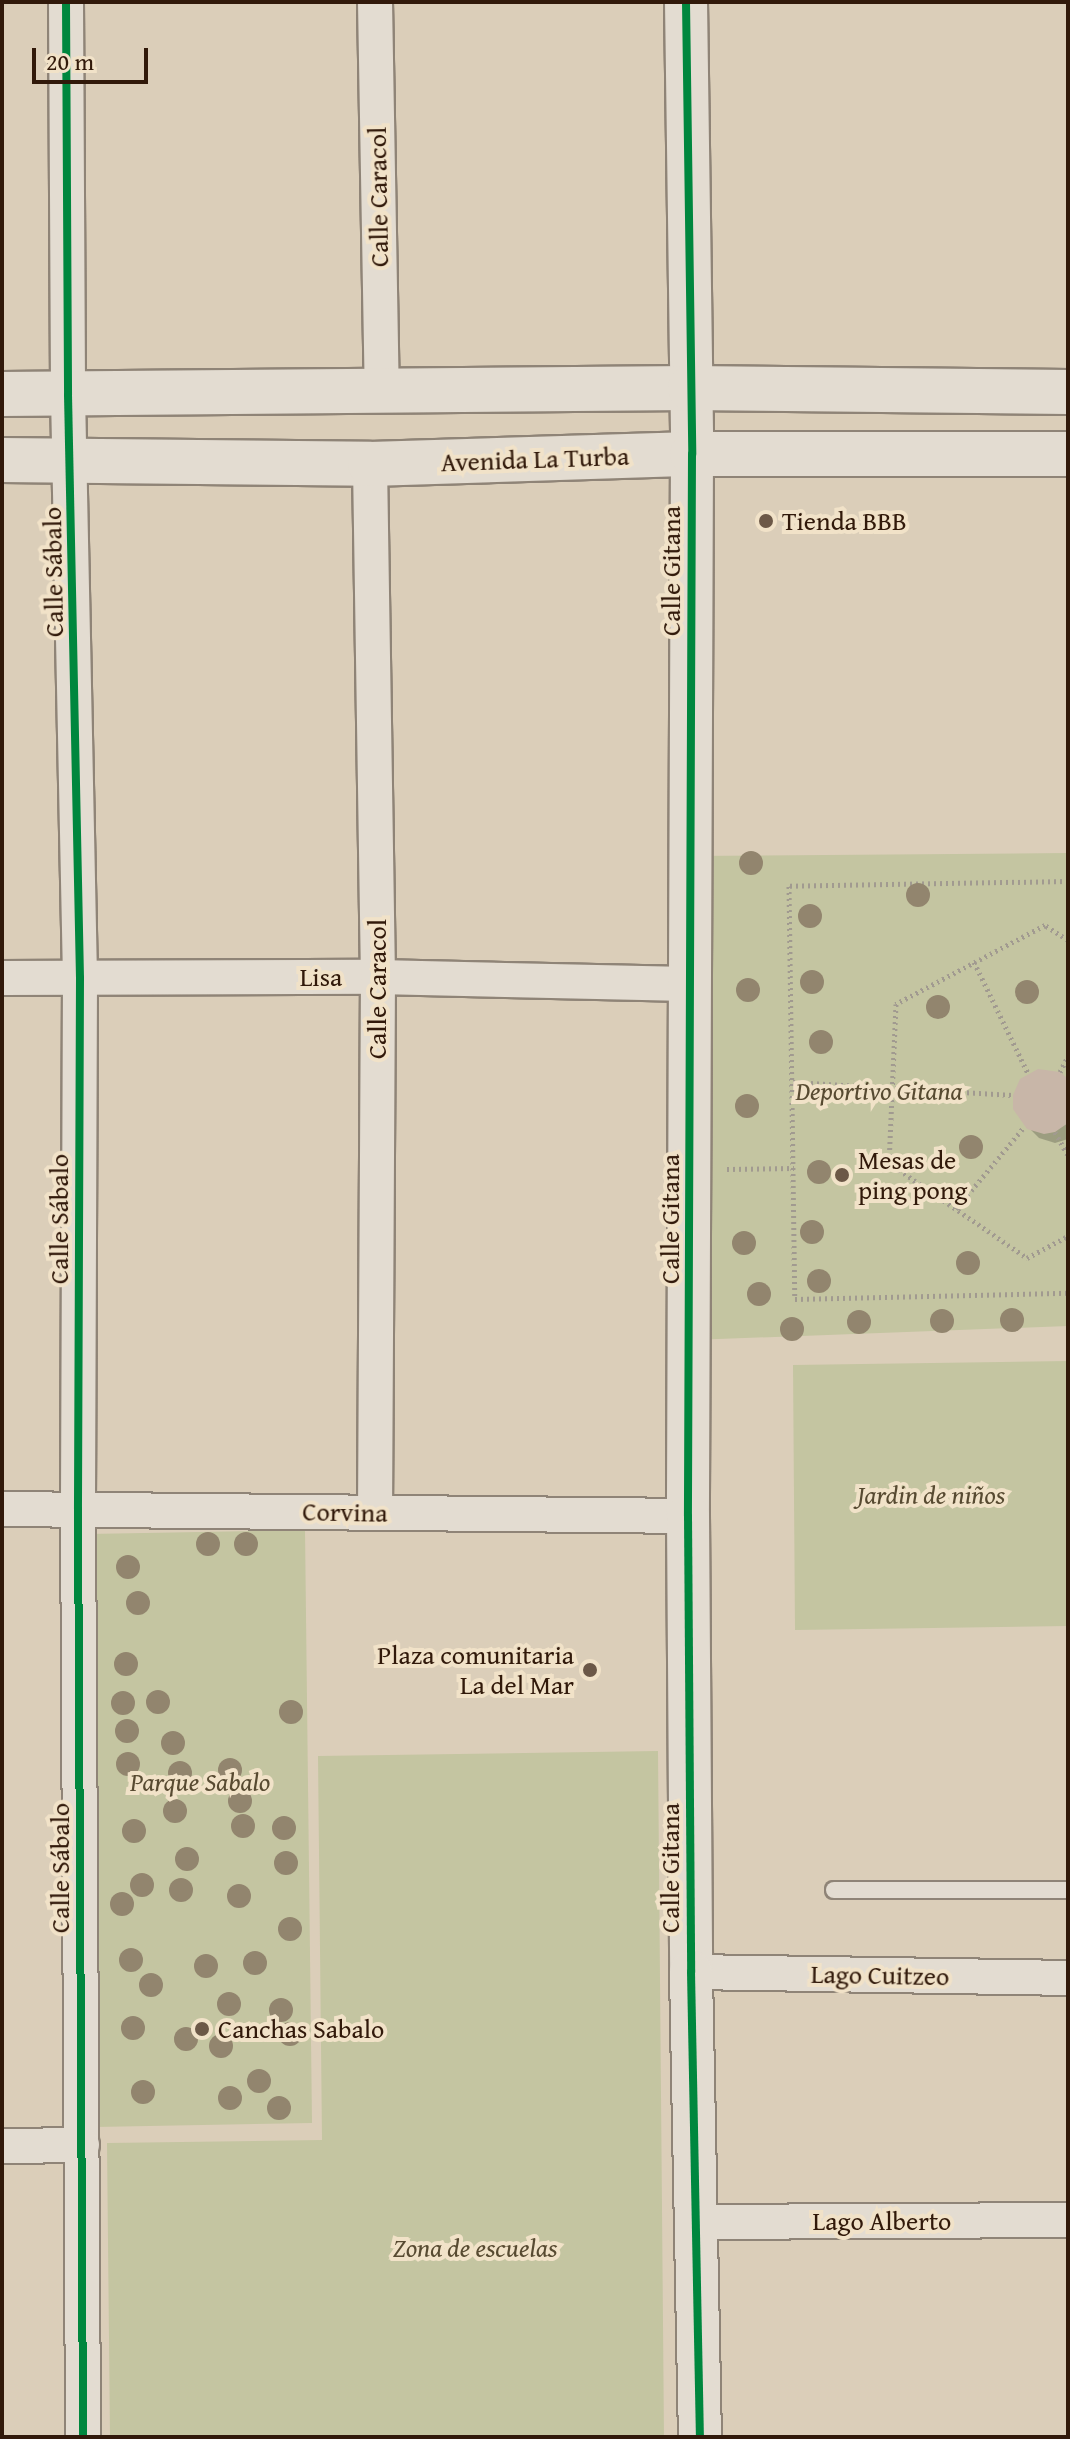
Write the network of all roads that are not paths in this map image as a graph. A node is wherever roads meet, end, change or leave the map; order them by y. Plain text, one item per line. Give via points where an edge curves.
1 (66, 2) edge
2 (375, 2) edge
3 (686, 2) edge
4 (690, 388) junction
5 (1068, 392) edge
6 (382, 393) junction
7 (2, 394) edge
8 (68, 395) junction
9 (692, 454) junction
10 (1068, 454) edge
11 (2, 460) edge
12 (71, 462) junction
13 (370, 464) junction
14 (378, 977) junction
15 (2, 978) edge
16 (80, 978) junction
17 (688, 984) junction
18 (2, 1509) edge
19 (78, 1509) junction
20 (375, 1513) junction
21 (688, 1516) junction
22 (834, 1890) dead end
23 (1068, 1890) edge
24 (691, 1972) junction
25 (1068, 1978) edge
26 (82, 2145) junction
27 (2, 2146) edge
28 (1068, 2220) edge
29 (696, 2222) junction
30 (83, 2437) edge
31 (700, 2437) edge

1 - 8 street, Calle Sábalo
2 - 6 street, Calle Caracol
3 - 4 street, Calle Gitana
4 - 5 main road
4 - 6 main road
4 - 9 street, Calle Gitana
6 - 8 main road
7 - 8 main road
8 - 12 street, Calle Sábalo
9 - 10 main road, Avenida La Turba
9 - 13 main road, Avenida La Turba
9 - 17 street, Calle Gitana
11 - 12 main road, Avenida La Turba
12 - 13 main road, Avenida La Turba
12 - 16 street, Calle Sábalo
13 - 14 street, Calle Caracol
14 - 16 street, Lisa
14 - 17 street, Lisa
14 - 20 street, Calle Caracol
15 - 16 street, Lisa
16 - 19 street, Calle Sábalo
17 - 21 street, Calle Gitana
18 - 19 street, Corvina
19 - 20 street, Corvina
19 - 26 street, Calle Sábalo
20 - 21 street, Corvina
21 - 24 street, Calle Gitana
22 - 23 lane
24 - 25 street, Lago Cuitzeo
24 - 29 street, Calle Gitana
26 - 27 street
26 - 30 street, Calle Sábalo
28 - 29 street, Lago Alberto
29 - 31 street, Calle Gitana

